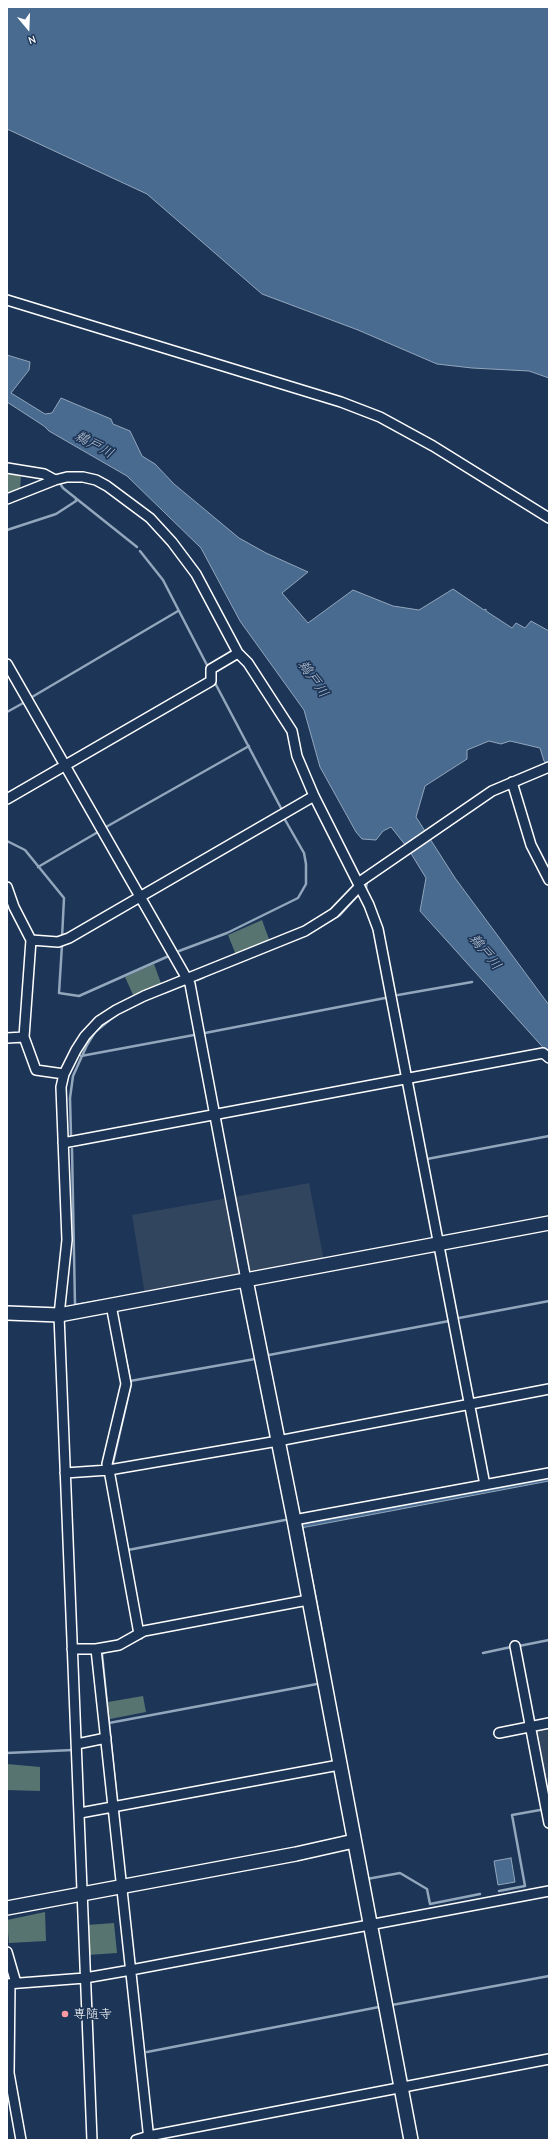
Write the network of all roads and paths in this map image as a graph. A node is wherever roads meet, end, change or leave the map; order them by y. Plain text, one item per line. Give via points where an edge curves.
1 (7, 300) edge
2 (7, 468) edge
3 (55, 480) junction
4 (7, 499) edge
5 (549, 518) edge
6 (238, 653) junction
7 (7, 664) edge
8 (65, 766) junction
9 (548, 768) edge
10 (512, 782) junction
11 (314, 796) junction
12 (7, 799) edge
13 (549, 880) edge
14 (359, 885) junction
15 (7, 887) edge
16 (140, 897) junction
17 (31, 940) junction
18 (187, 978) junction
19 (7, 1038) edge
20 (24, 1038) junction
21 (549, 1058) edge
22 (64, 1074) junction
23 (407, 1078) junction
24 (215, 1115) junction
25 (63, 1143) junction
26 (549, 1222) edge
27 (438, 1243) junction
28 (246, 1280) junction
29 (111, 1306) junction
30 (7, 1313) edge
31 (59, 1315) junction
32 (549, 1389) edge
33 (469, 1404) junction
34 (278, 1441) junction
35 (109, 1470) junction
36 (65, 1473) junction
37 (549, 1473) edge
38 (485, 1485) junction
39 (294, 1520) junction
40 (308, 1600) junction
41 (139, 1634) junction
42 (515, 1646) dead end
43 (72, 1649) junction
44 (96, 1649) junction
45 (549, 1724) edge
46 (530, 1727) junction
47 (499, 1733) dead end
48 (106, 1738) junction
49 (77, 1744) junction
50 (339, 1765) junction
51 (547, 1803) edge
52 (113, 1807) junction
53 (80, 1813) junction
54 (549, 1822) edge
55 (354, 1841) junction
56 (122, 1886) junction
57 (549, 1891) edge
58 (83, 1894) junction
59 (7, 1908) edge
60 (370, 1924) junction
61 (7, 1952) edge
62 (131, 1970) junction
63 (85, 1978) junction
64 (11, 1984) edge
65 (549, 2059) edge
66 (401, 2088) junction
67 (149, 2138) edge
68 (21, 2140) edge
69 (92, 2140) edge
70 (136, 2140) edge
71 (411, 2140) edge

1 - 5 street via 380,417 433,446
2 - 3 street via 44,474
3 - 4 street
3 - 6 street via 67,477 96,480 150,518 196,574
6 - 8 street via 211,669 211,681
6 - 11 street via 248,663 292,732 297,756
7 - 8 street
8 - 12 street
8 - 16 street
9 - 10 street
10 - 13 street via 531,845
10 - 14 street via 492,791
11 - 14 street
11 - 16 street
14 - 18 street via 334,913 322,922
14 - 23 street via 378,929
15 - 17 street
16 - 17 street via 62,941
16 - 18 street
17 - 20 street
18 - 22 street via 116,1010 99,1021 76,1050
18 - 24 street
19 - 20 street
20 - 22 street via 36,1070
21 - 23 street via 543,1053
22 - 25 street via 61,1087
23 - 24 street
23 - 27 street
24 - 25 street
24 - 28 street
25 - 31 street via 67,1240
26 - 27 street
27 - 28 street
27 - 33 street
28 - 29 street
28 - 34 street
29 - 31 street
29 - 35 street via 126,1384 107,1464
30 - 31 street
31 - 36 street
32 - 33 street
33 - 34 street
33 - 38 street
34 - 35 street
34 - 39 street
35 - 36 street
35 - 41 street
36 - 43 street
37 - 38 street
38 - 39 street
39 - 40 street
40 - 41 street
40 - 50 street
41 - 44 street via 119,1645
42 - 46 street
43 - 44 street
43 - 49 street
44 - 48 street
45 - 46 street
46 - 47 street
46 - 51 street
48 - 49 street
48 - 52 street
49 - 53 street
50 - 52 street
50 - 55 street
51 - 54 street
52 - 53 street
52 - 56 street
53 - 58 street
55 - 56 street
55 - 60 street
56 - 58 street
56 - 62 street
57 - 60 street
58 - 59 street
58 - 63 street
60 - 62 street
60 - 66 street
61 - 64 street
62 - 63 street
62 - 67 street
63 - 64 street
63 - 69 street
64 - 68 street via 8,2073
65 - 66 street
66 - 67 street
66 - 71 street
67 - 70 street

